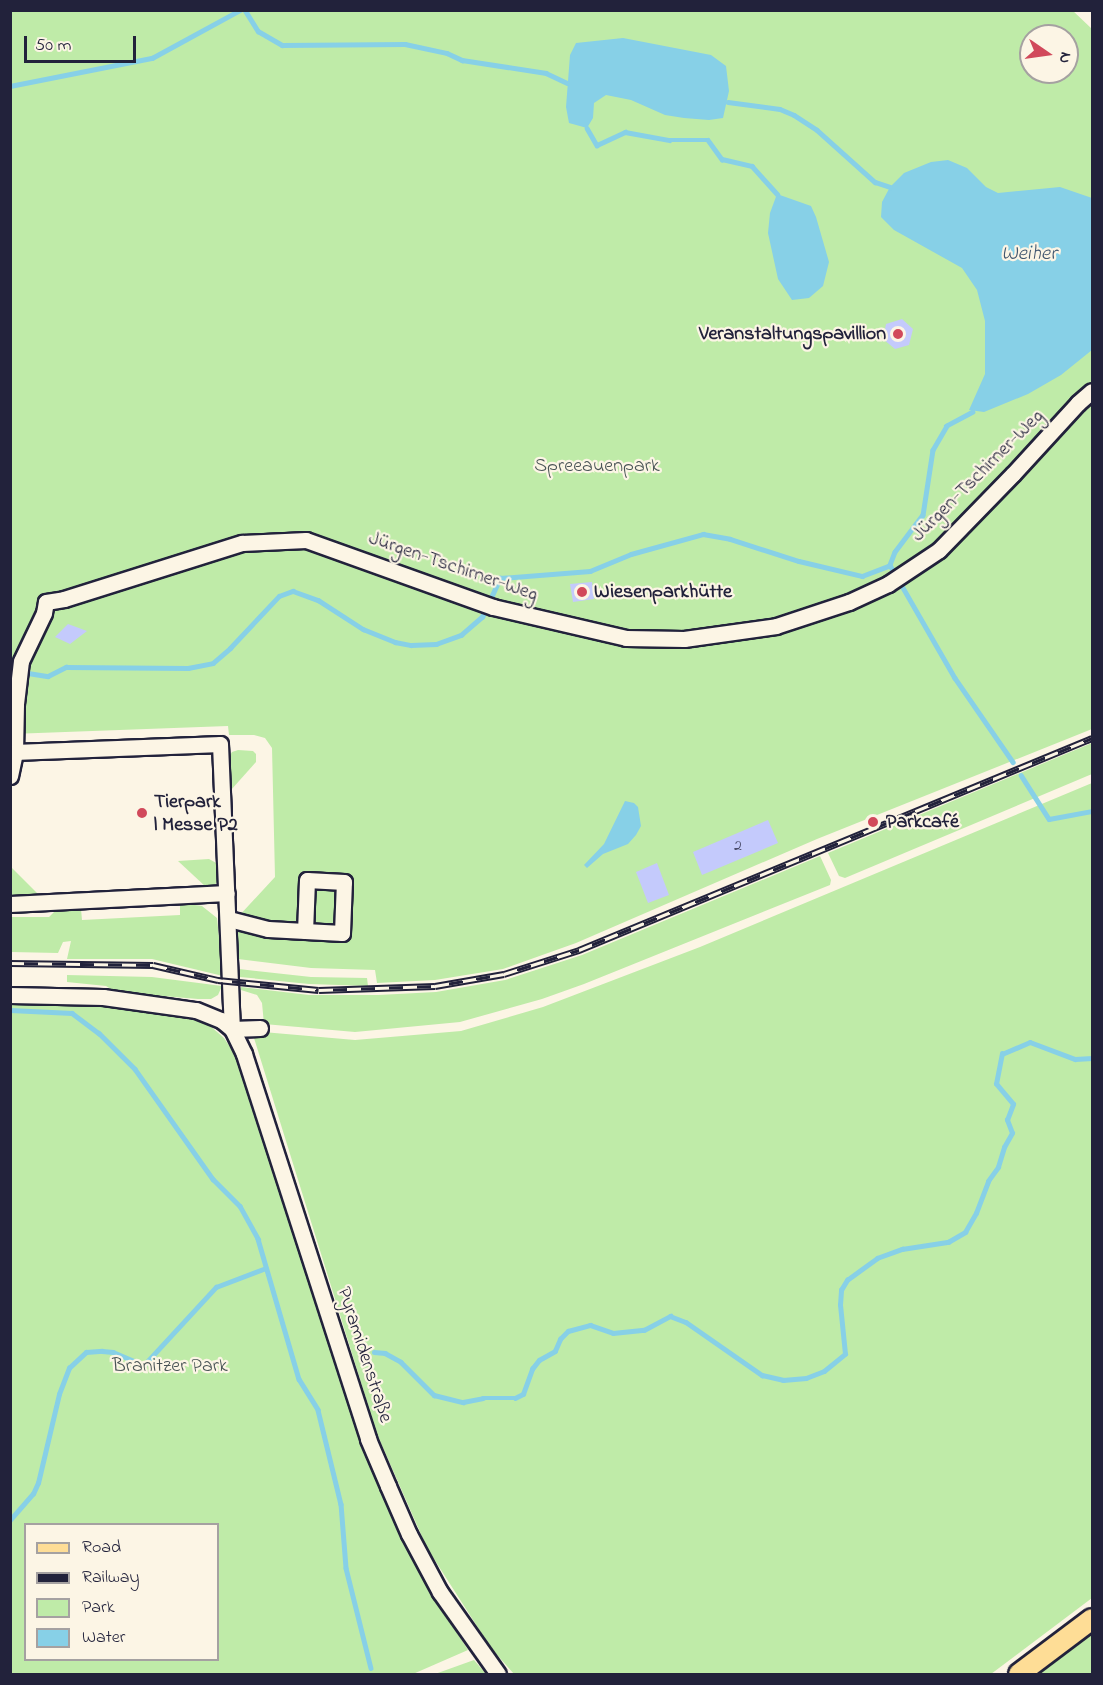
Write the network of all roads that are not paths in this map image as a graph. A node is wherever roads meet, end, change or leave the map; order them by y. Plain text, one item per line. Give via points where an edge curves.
1 (1092, 391) edge
2 (15, 752) junction
3 (10, 776) edge
4 (227, 893) junction
5 (10, 904) edge
6 (229, 919) junction
7 (305, 931) dead end
8 (10, 995) edge
9 (260, 1028) dead end
10 (232, 1029) junction
11 (1092, 1619) edge
12 (498, 1674) edge
13 (1019, 1674) edge

1 - 2 street, Jürgen-Tschirner-Weg via 939,550 886,585 849,602 776,626 684,639 626,638 494,607 306,540 242,543 46,602 21,661
2 - 3 street
2 - 4 street via 220,744
4 - 5 street
4 - 6 street
6 - 7 street via 251,927 277,923
6 - 10 street
8 - 10 street via 103,997 196,1010 222,1020
9 - 10 street
10 - 12 street, Pyramidenstraße via 244,1054 368,1439 409,1534 440,1592
11 - 13 main road

